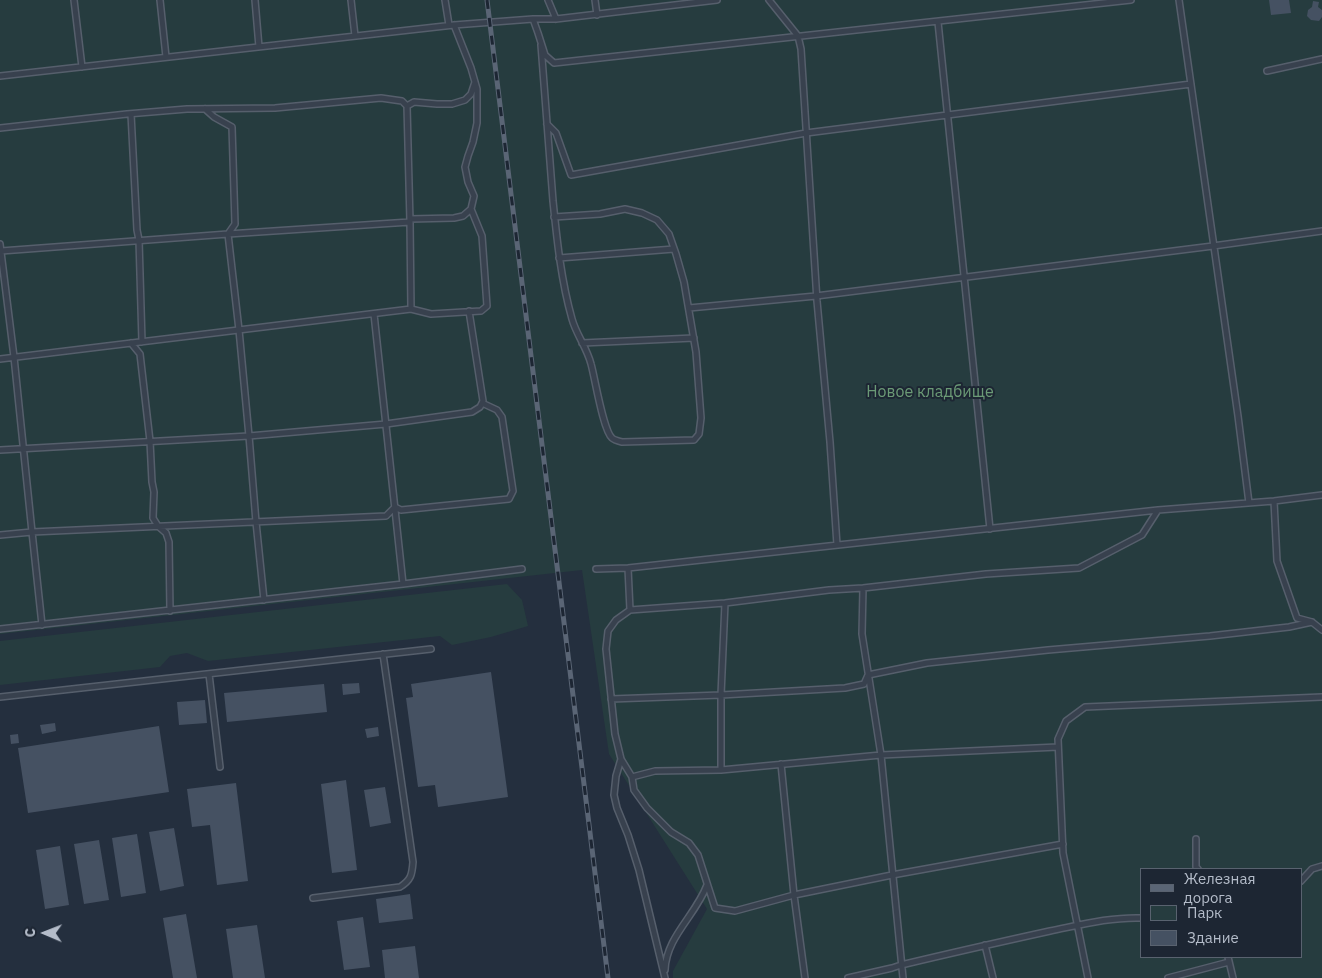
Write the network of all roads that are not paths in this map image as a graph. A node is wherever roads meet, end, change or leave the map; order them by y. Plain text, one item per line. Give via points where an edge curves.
1 (74, 0) edge
2 (160, 0) edge
3 (255, 0) edge
4 (351, 0) edge
5 (445, 0) edge
6 (548, 0) edge
7 (594, 0) edge
8 (717, 0) edge
9 (769, 0) edge
10 (1131, 0) edge
11 (1179, 0) edge
12 (671, 3) edge
13 (597, 15) junction
14 (533, 19) junction
15 (556, 19) junction
16 (938, 22) junction
17 (451, 25) junction
18 (354, 36) junction
19 (798, 36) junction
20 (542, 45) junction
21 (259, 46) junction
22 (166, 57) junction
23 (1322, 59) edge
24 (82, 66) junction
25 (1266, 71) dead end
26 (0, 76) edge
27 (475, 81) junction
28 (1191, 84) junction
29 (407, 106) junction
30 (205, 109) junction
31 (131, 114) junction
32 (948, 115) junction
33 (547, 123) junction
34 (0, 128) edge
35 (806, 133) junction
36 (471, 209) junction
37 (554, 217) junction
38 (410, 221) junction
39 (1322, 231) edge
40 (228, 234) junction
41 (139, 240) junction
42 (0, 244) edge
43 (1213, 246) junction
44 (674, 249) junction
45 (1, 251) edge
46 (559, 258) junction
47 (2, 268) edge
48 (964, 278) junction
49 (816, 296) junction
50 (689, 308) junction
51 (411, 309) junction
52 (469, 311) junction
53 (374, 314) junction
54 (239, 330) junction
55 (694, 338) junction
56 (142, 342) junction
57 (131, 343) junction
58 (582, 343) junction
59 (14, 358) junction
60 (0, 359) edge
61 (482, 403) junction
62 (386, 424) junction
63 (250, 436) junction
64 (150, 442) junction
65 (23, 449) junction
66 (0, 450) edge
67 (1322, 495) edge
68 (1274, 501) junction
69 (1248, 503) junction
70 (395, 507) junction
71 (1158, 510) junction
72 (256, 522) junction
73 (158, 526) junction
74 (990, 528) junction
75 (32, 532) junction
76 (0, 535) edge
77 (837, 545) junction
78 (628, 568) junction
79 (522, 569) dead end
80 (596, 569) dead end
81 (403, 584) junction
82 (863, 588) junction
83 (264, 600) junction
84 (725, 603) junction
85 (170, 610) junction
86 (630, 610) junction
87 (1312, 622) junction
88 (42, 625) junction
89 (0, 629) edge
90 (1322, 630) edge
91 (431, 648) dead end
92 (383, 654) junction
93 (209, 674) junction
94 (868, 675) junction
95 (721, 695) junction
96 (0, 697) edge
97 (1322, 697) edge
98 (611, 700) junction
99 (1058, 747) junction
100 (881, 755) junction
101 (620, 759) junction
102 (781, 764) junction
103 (220, 767) dead end
104 (720, 770) junction
105 (632, 777) junction
106 (1196, 839) dead end
107 (1063, 844) junction
108 (1322, 866) edge
109 (1197, 868) edge
110 (892, 875) junction
111 (1302, 880) edge
112 (708, 885) junction
113 (794, 895) junction
114 (313, 898) dead end
115 (1140, 918) edge
116 (1078, 926) junction
117 (985, 945) junction
118 (1229, 959) edge
119 (901, 965) junction
120 (665, 978) edge
121 (805, 978) edge
122 (848, 978) edge
123 (902, 978) edge
124 (993, 978) edge
125 (1088, 978) edge
126 (1168, 978) edge
127 (1234, 978) edge

1 - 24 lane
2 - 22 lane
3 - 21 lane
4 - 18 lane
5 - 17 lane
6 - 15 lane
7 - 13 lane
8 - 12 lane
9 - 19 lane
10 - 16 lane
11 - 28 lane
12 - 13 lane
13 - 15 lane
14 - 15 lane
14 - 17 lane
14 - 20 lane
16 - 19 lane
16 - 32 lane
17 - 18 lane
17 - 27 lane
18 - 21 lane
19 - 20 lane via 554,63 545,55
19 - 35 lane
20 - 33 lane
21 - 22 lane
22 - 24 lane
23 - 25 lane
24 - 26 lane
27 - 29 lane via 471,94 465,100 452,104 414,102
27 - 36 lane via 477,123 465,167 474,196
28 - 32 lane
28 - 43 lane
29 - 30 lane via 402,101 381,98 275,108
29 - 38 lane
30 - 31 lane
30 - 40 lane via 232,127 235,224
31 - 34 lane
31 - 41 lane
32 - 35 lane
32 - 48 lane
33 - 35 lane via 556,133 571,175
33 - 37 lane
35 - 49 lane
36 - 38 lane via 454,218
36 - 52 lane via 482,236 486,306 481,311
37 - 44 lane via 625,209 642,213 657,220 669,234
37 - 46 lane
38 - 40 lane
38 - 51 lane
39 - 43 lane
40 - 41 lane
40 - 54 lane
41 - 45 lane
41 - 56 lane
42 - 45 lane
43 - 48 lane
43 - 69 lane
44 - 46 lane
44 - 50 lane
45 - 47 lane
46 - 58 lane via 572,320
47 - 59 lane
48 - 49 lane
48 - 74 lane
49 - 50 lane
49 - 77 lane
50 - 55 lane
51 - 52 lane via 431,314
51 - 53 lane
52 - 61 lane
53 - 54 lane
53 - 62 lane
54 - 56 lane
54 - 63 lane
55 - 58 lane
55 - 58 lane via 701,418 699,434 694,440 613,440 605,424 591,362
56 - 57 lane
57 - 59 lane
57 - 64 lane via 140,354
59 - 60 lane
59 - 65 lane
61 - 62 lane via 472,412
61 - 70 lane via 497,410 502,417 513,491 509,499 401,510
62 - 63 lane
62 - 70 lane
63 - 64 lane
63 - 72 lane
64 - 65 lane
64 - 73 lane via 154,518
65 - 66 lane
65 - 75 lane
67 - 68 lane
68 - 69 lane
68 - 87 lane via 1277,561 1296,618
69 - 71 lane
70 - 72 lane via 386,516
70 - 81 lane
71 - 74 lane
71 - 82 lane via 1142,535 1079,568 986,574
72 - 73 lane
72 - 83 lane
73 - 75 lane
73 - 85 lane via 166,533 168,542
74 - 77 lane
75 - 76 lane
75 - 88 lane
77 - 78 lane
78 - 80 lane
78 - 86 lane
79 - 81 lane
81 - 83 lane
82 - 84 lane
82 - 94 lane via 862,634
83 - 85 lane
84 - 86 lane
84 - 95 lane
85 - 88 lane
86 - 98 lane via 608,631 606,649
87 - 90 lane
87 - 94 lane via 1210,636 927,663
88 - 89 lane
91 - 92 lane
92 - 93 lane
92 - 114 lane via 412,872 408,882 400,887
93 - 96 lane
93 - 103 lane
94 - 95 lane via 864,684 845,688
94 - 100 lane
95 - 98 lane
95 - 104 lane
97 - 99 lane via 1085,706 1066,721
98 - 101 lane
99 - 100 lane
99 - 107 lane
100 - 102 lane
100 - 110 lane
101 - 105 lane
101 - 120 lane via 614,794 639,870
102 - 104 lane
102 - 113 lane
104 - 105 lane via 655,771
105 - 112 lane via 634,790 647,808 671,832 689,843 698,855
106 - 109 lane
107 - 110 lane
107 - 116 lane
108 - 111 lane via 1312,869
110 - 113 lane
110 - 119 lane
112 - 113 lane via 716,908 735,911
112 - 120 lane via 670,946 665,961
113 - 121 lane
115 - 116 lane
116 - 117 lane
116 - 125 lane
117 - 119 lane
117 - 124 lane
118 - 126 lane
118 - 127 lane
119 - 122 lane
119 - 123 lane

